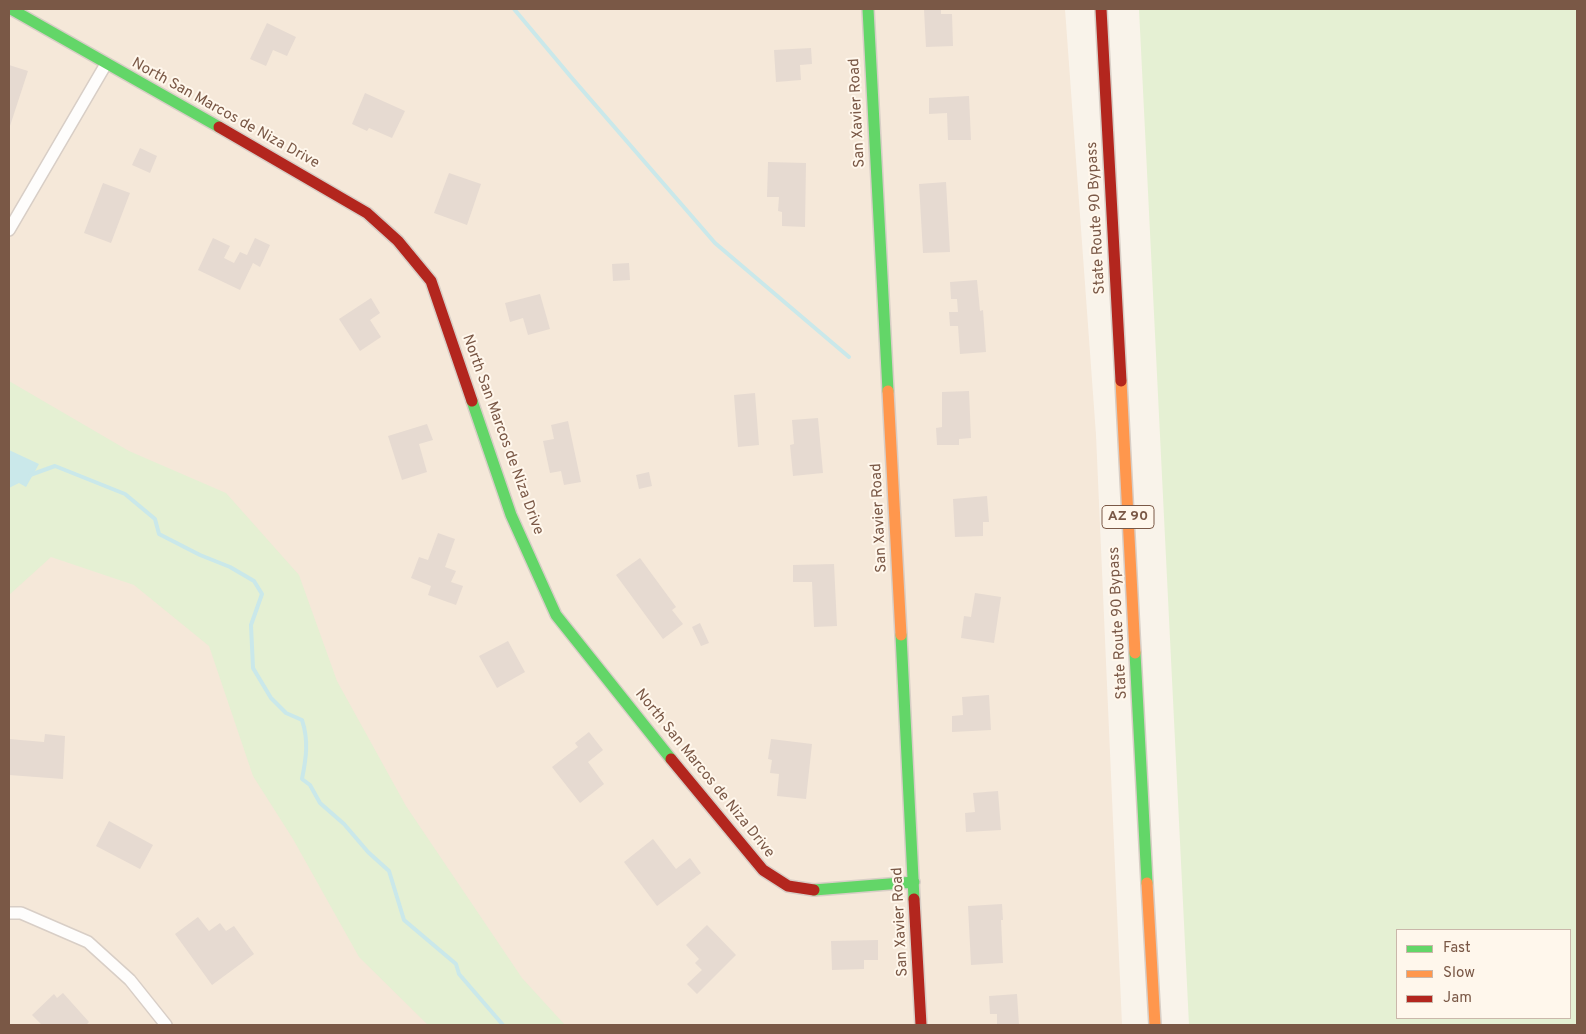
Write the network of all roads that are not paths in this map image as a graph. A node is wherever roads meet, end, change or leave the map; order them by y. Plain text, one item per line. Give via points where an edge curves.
1 (12, 9) edge
2 (868, 9) edge
3 (1101, 9) edge
4 (106, 64) junction
5 (9, 230) edge
6 (914, 882) junction
7 (9, 913) edge
8 (166, 1025) edge
9 (921, 1025) edge
10 (1155, 1025) edge

1 - 4 main road, North San Marcos de Niza Drive
2 - 6 main road, San Xavier Road
3 - 10 main road, State Route 90 Bypass / AZ 90
4 - 5 street
4 - 6 main road, North San Marcos de Niza Drive via 302,174 366,213 398,240 431,281 511,515 556,615 763,870 788,886 817,890
6 - 9 main road, San Xavier Road
7 - 8 street via 21,914 88,942 130,980

